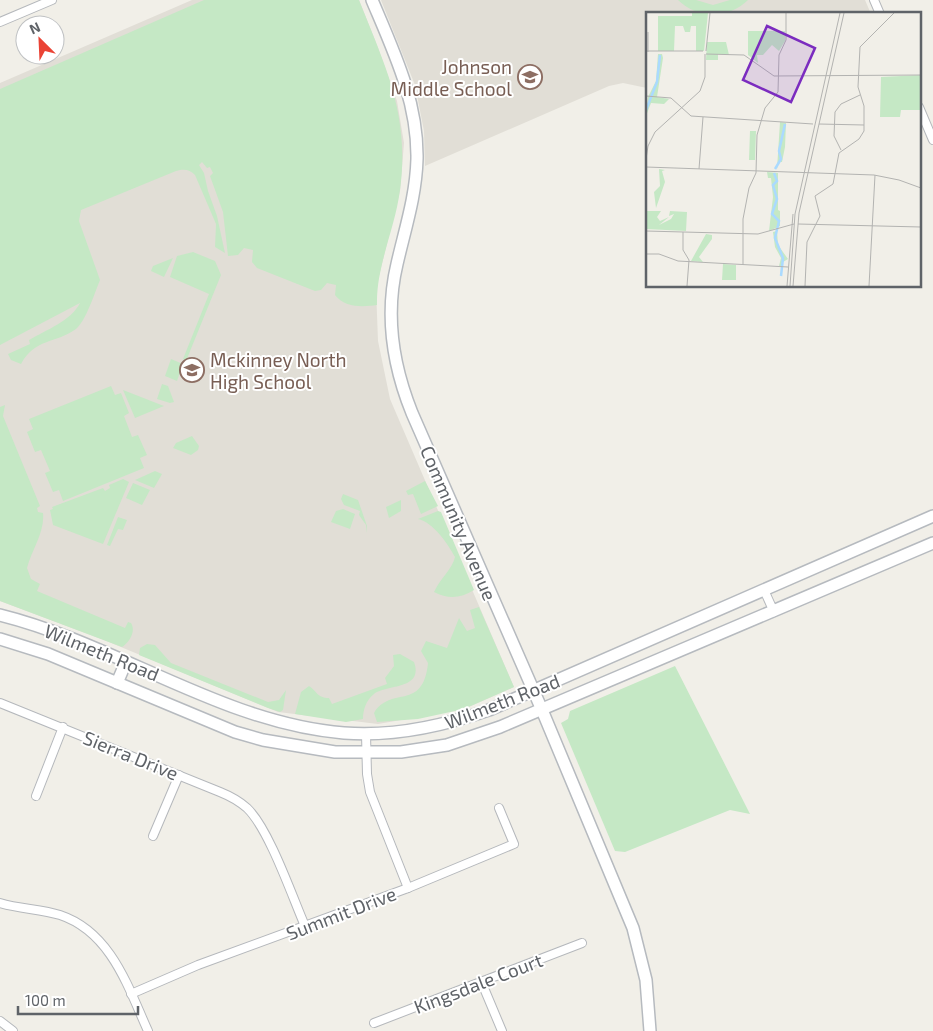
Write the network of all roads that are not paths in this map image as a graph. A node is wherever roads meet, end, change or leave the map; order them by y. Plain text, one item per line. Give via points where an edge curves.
1 (52, 0) edge
2 (372, 0) edge
3 (874, 0) edge
4 (879, 12) edge
5 (0, 22) edge
6 (920, 109) edge
7 (933, 140) edge
8 (933, 516) edge
9 (933, 543) edge
10 (764, 590) junction
11 (774, 612) junction
12 (0, 615) edge
13 (0, 639) edge
14 (126, 662) junction
15 (117, 683) junction
16 (534, 691) junction
17 (0, 704) edge
18 (542, 710) junction
19 (63, 727) junction
20 (366, 734) junction
21 (366, 753) junction
22 (179, 775) junction
23 (36, 796) dead end
24 (499, 808) dead end
25 (153, 836) dead end
26 (408, 888) junction
27 (0, 903) edge
28 (305, 926) junction
29 (582, 943) dead end
30 (481, 981) junction
31 (131, 994) junction
32 (0, 1021) edge
33 (374, 1023) dead end
34 (13, 1031) edge
35 (148, 1031) edge
36 (502, 1031) edge
37 (650, 1031) edge

1 - 5 street
2 - 16 main road, Community Avenue via 404,78 416,135 414,194 392,300 398,371 412,413
3 - 4 street
6 - 7 street
8 - 10 main road, Wilmeth Road
9 - 11 main road, Wilmeth Road
10 - 11 street
10 - 16 main road, Wilmeth Road
11 - 18 main road, Wilmeth Road
12 - 14 main road, Wilmeth Road via 66,636
13 - 15 main road, Wilmeth Road via 42,652
14 - 15 main road
14 - 20 main road, Wilmeth Road via 268,719 325,731
15 - 21 main road, Wilmeth Road via 253,738 316,749
16 - 18 main road, Community Avenue
16 - 20 main road, Wilmeth Road via 444,724
17 - 19 street, Sierra Drive
18 - 21 main road, Wilmeth Road via 447,745 402,752
18 - 37 main road, Community Avenue via 633,928 646,980
19 - 22 street, Sierra Drive
19 - 23 street
20 - 21 street
21 - 26 street via 373,801
22 - 25 street
22 - 28 street, Sierra Drive via 233,798 247,808 269,843
24 - 26 street, Summit Drive via 514,844
26 - 28 street, Summit Drive
27 - 31 street via 61,916 84,927 108,951
28 - 31 street, Summit Drive via 198,965
29 - 30 street, Kingsdale Court
30 - 33 street, Kingsdale Court
30 - 36 street
31 - 35 street
32 - 34 street

